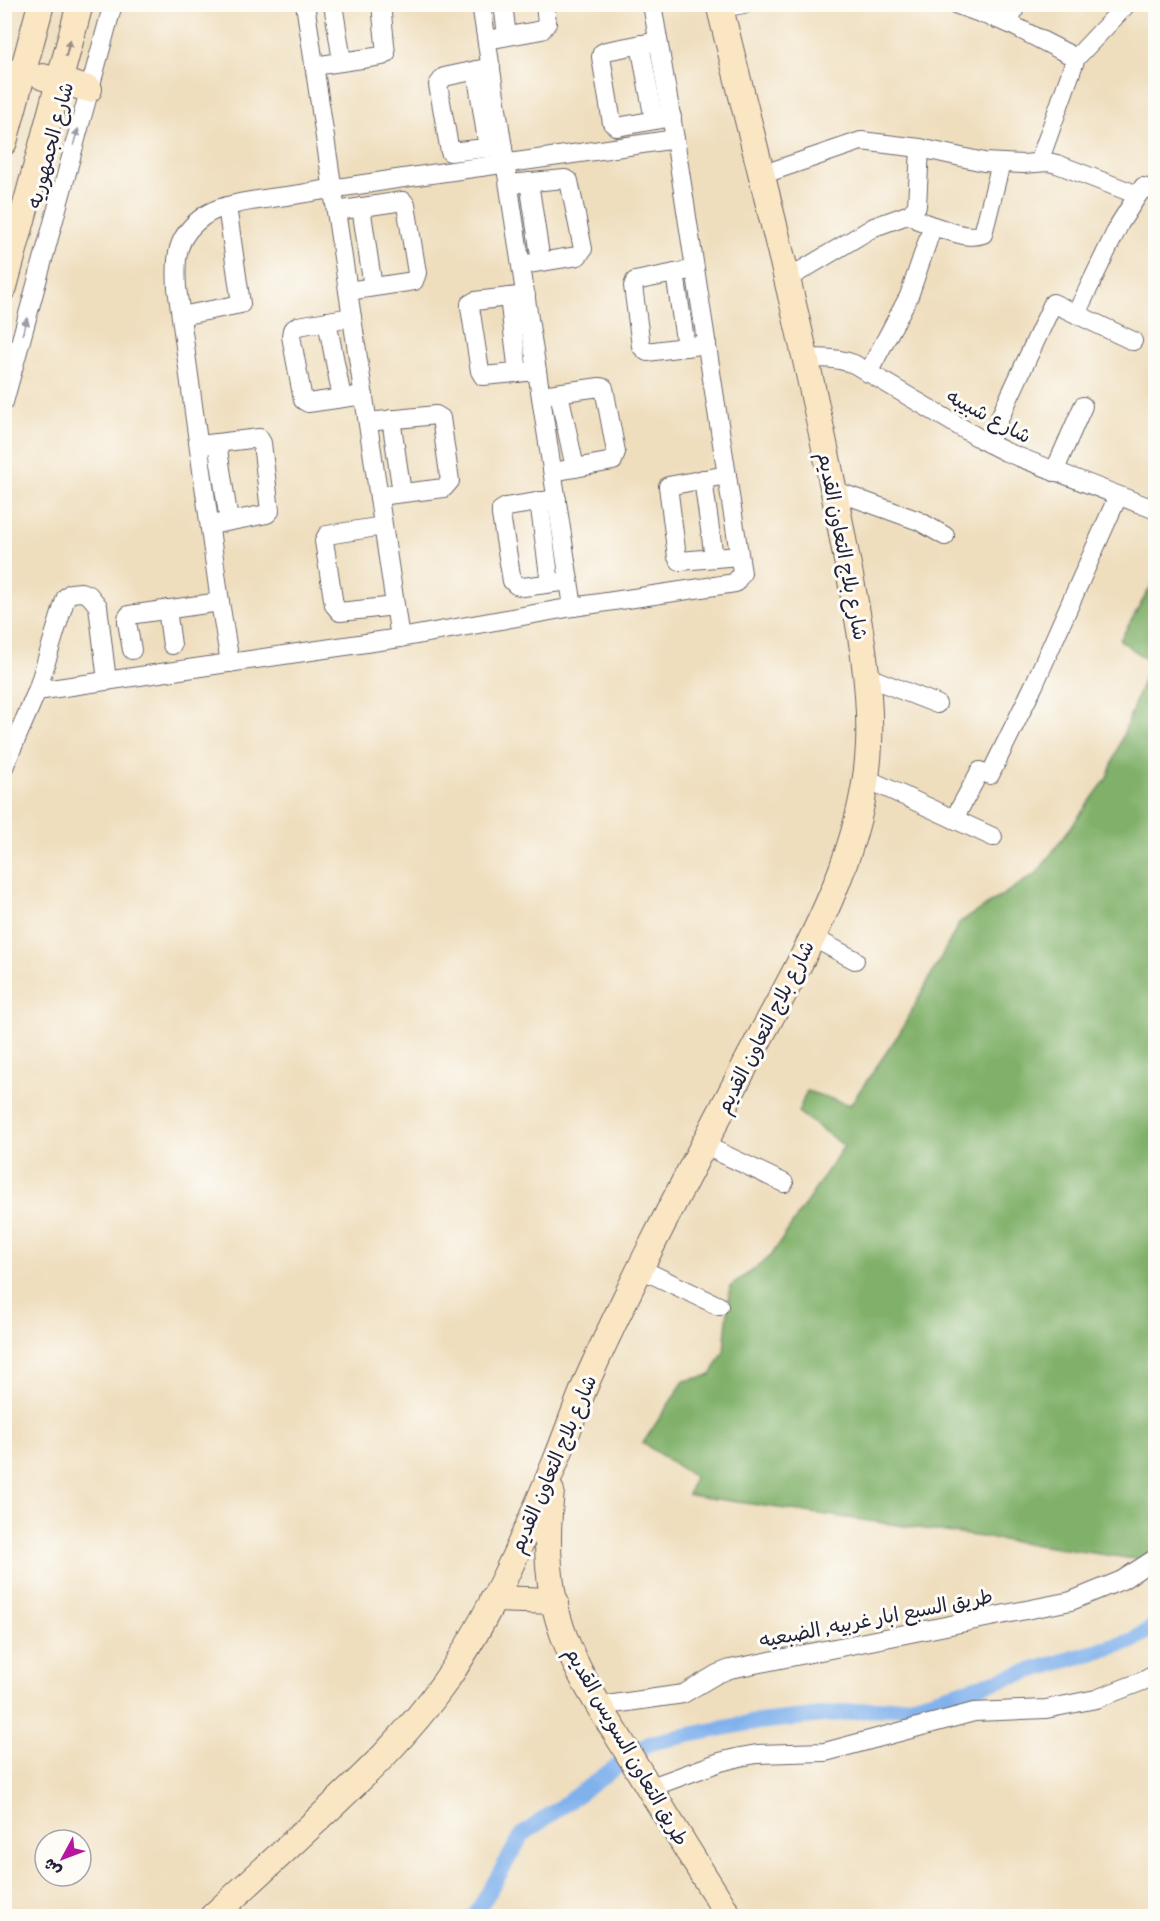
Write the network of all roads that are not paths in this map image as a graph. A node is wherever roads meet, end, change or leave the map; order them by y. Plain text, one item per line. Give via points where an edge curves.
1 (41, 4) edge
2 (80, 4) edge
3 (113, 4) edge
4 (305, 4) edge
5 (333, 4) edge
6 (381, 4) edge
7 (481, 4) edge
8 (503, 4) edge
9 (545, 4) edge
10 (652, 4) edge
11 (955, 4) edge
12 (1017, 4) edge
13 (1127, 4) edge
14 (728, 6) edge
15 (1008, 23) junction
16 (507, 36) junction
17 (487, 40) junction
18 (649, 43) junction
19 (1076, 58) junction
20 (342, 61) junction
21 (314, 66) junction
22 (483, 69) junction
23 (14, 70) edge
24 (59, 81) junction
25 (89, 89) junction
26 (10, 102) edge
27 (52, 112) junction
28 (663, 119) junction
29 (675, 139) junction
30 (4, 142) edge
31 (496, 147) junction
32 (920, 148) junction
33 (1039, 162) junction
34 (1001, 163) junction
35 (506, 165) junction
36 (761, 175) junction
37 (529, 182) junction
38 (509, 184) junction
39 (333, 189) junction
40 (1147, 193) edge
41 (227, 206) junction
42 (361, 207) junction
43 (336, 211) junction
44 (910, 214) junction
45 (933, 226) junction
46 (541, 262) junction
47 (521, 265) junction
48 (695, 269) junction
49 (675, 273) junction
50 (787, 279) junction
51 (4, 287) edge
52 (373, 287) junction
53 (348, 291) junction
54 (517, 296) junction
55 (1076, 314) junction
56 (181, 316) junction
57 (352, 317) junction
58 (327, 321) junction
59 (1133, 340) dead end
60 (707, 344) junction
61 (686, 347) junction
62 (807, 359) junction
63 (537, 371) junction
64 (518, 373) junction
65 (868, 373) junction
66 (559, 393) junction
67 (364, 395) junction
68 (541, 395) junction
69 (342, 398) junction
70 (4, 402) edge
71 (1083, 406) dead end
72 (391, 419) junction
73 (368, 422) junction
74 (988, 443) junction
75 (208, 444) junction
76 (575, 468) junction
77 (553, 472) junction
78 (1054, 472) junction
79 (727, 475) junction
80 (703, 479) junction
81 (833, 490) junction
82 (402, 493) junction
83 (379, 496) junction
84 (1118, 496) junction
85 (548, 500) junction
86 (1155, 510) edge
87 (229, 521) junction
88 (211, 525) junction
89 (383, 526) junction
90 (945, 536) dead end
91 (740, 556) junction
92 (714, 558) junction
93 (569, 581) junction
94 (550, 583) junction
95 (220, 602) junction
96 (395, 606) junction
97 (573, 607) junction
98 (167, 609) junction
99 (400, 638) junction
100 (172, 645) dead end
101 (132, 650) dead end
102 (230, 663) junction
103 (868, 677) junction
104 (107, 681) junction
105 (37, 691) junction
106 (936, 704) dead end
107 (4, 767) edge
108 (865, 778) junction
109 (954, 819) junction
110 (993, 837) dead end
111 (812, 937) junction
112 (855, 960) dead end
113 (704, 1144) junction
114 (784, 1183) dead end
115 (641, 1269) junction
116 (719, 1306) dead end
117 (557, 1459) junction
118 (1155, 1558) edge
119 (493, 1599) junction
120 (555, 1601) junction
121 (1155, 1674) edge
122 (604, 1713) junction
123 (648, 1787) junction
124 (213, 1917) edge
125 (729, 1917) edge

1 - 23 street
24 -> 2 street
3 - 25 street, شارع الجمهوريه
4 - 21 street
5 - 20 street
6 - 20 street via 386,54
7 - 17 street
8 - 16 street
9 - 16 street via 547,23 542,30
10 - 18 street
11 - 15 street
12 - 15 street
13 - 19 street
14 - 36 street, شارع بلاج التعاون القديم
15 - 19 street
16 - 17 street
17 - 22 street
18 - 28 street
18 - 28 street via 602,53 612,123 617,127
19 - 33 street
20 - 21 street
21 - 39 street
22 - 31 street
22 - 31 street via 444,77 438,85 448,148 453,153
23 - 24 street
23 - 26 street
24 - 25 street
24 - 27 street
70 -> 25 street, شارع الجمهوريه
26 - 27 street
26 - 30 street
27 - 51 street
28 - 29 street
29 - 35 street
29 - 48 street
31 - 35 street
32 - 34 street
32 - 36 street via 861,141
32 - 44 street via 917,206
33 - 34 street
33 - 40 street via 1057,164
34 - 45 street via 983,234 968,236
35 - 38 street
35 - 39 street
36 - 50 street, شارع بلاج التعاون القديم
37 - 38 street
37 - 46 street
37 - 46 street via 569,181 583,249 578,256
38 - 47 street
39 - 41 street
39 - 43 street
40 - 55 street via 1120,223
41 - 56 street via 206,215 186,231 178,248
41 - 56 street via 241,304
42 - 43 street
42 - 52 street
42 - 52 street via 403,201 417,273 414,281
43 - 53 street
44 - 45 street
44 - 50 street via 874,227
45 - 65 street via 909,296
46 - 47 street
47 - 54 street
48 - 49 street
48 - 60 street
49 - 61 street
49 - 61 street via 635,281 641,346 647,352
50 - 62 street, شارع بلاج التعاون القديم
52 - 53 street
53 - 57 street
54 - 63 street
54 - 64 street
54 - 64 street via 475,301 470,307 483,376
55 - 59 street
55 - 74 street via 1053,303
56 - 75 street
57 - 58 street
57 - 67 street
58 - 69 street
58 - 69 street via 292,330 300,393 308,403
60 - 61 street
60 - 79 street
62 - 65 street, شارع شبيبه via 839,359
62 - 81 street, شارع بلاج التعاون القديم
63 - 64 street
63 - 68 street
65 - 74 street, شارع شبيبه
66 - 68 street
66 - 76 street
66 - 76 street via 600,387 606,391 616,457 613,461
67 - 69 street
67 - 73 street
68 - 77 street
71 - 78 street
72 - 73 street
72 - 82 street
72 - 82 street via 439,416 450,481 444,488
73 - 83 street
74 - 78 street, شارع شبيبه
75 - 87 street
75 - 87 street via 258,438 262,443 270,511
75 - 88 street
76 - 77 street
77 - 85 street
78 - 84 street, شارع شبيبه
79 - 80 street
79 - 91 street
80 - 92 street
80 - 92 street via 670,485 667,489 679,561
81 - 90 street via 919,521
81 - 103 street, شارع بلاج التعاون القديم
82 - 83 street
83 - 89 street
84 - 86 street, شارع شبيبه
84 - 109 street via 990,775 980,771
85 - 93 street
85 - 94 street
85 - 94 street via 507,507 501,515 512,581 523,587
87 - 88 street
88 - 95 street
89 - 96 street
89 - 96 street via 327,536 324,541 334,606 340,612
91 - 92 street
91 - 97 street via 742,573 735,583
93 - 94 street
93 - 97 street
95 - 98 street
95 - 102 street
96 - 99 street
97 - 99 street
98 - 100 street
98 - 101 street via 129,615
99 - 102 street
102 - 104 street
103 - 106 street
103 - 108 street, شارع بلاج التعاون القديم via 869,745
104 - 105 street
104 - 105 street via 98,606 88,595 71,593 66,597
105 - 107 street
108 - 109 street
108 - 111 street, شارع بلاج التعاون القديم via 846,861
109 - 110 street
111 - 112 street
111 - 113 street, شارع بلاج التعاون القديم
113 - 114 street
113 - 115 street, شارع بلاج التعاون القديم
115 - 116 street
115 - 117 street, شارع بلاج التعاون القديم via 588,1377
117 - 119 street, شارع بلاج التعاون القديم
117 - 120 street, طريق التعاون السويس القديم via 548,1519
118 - 122 street, طريق السبع ابار غربيه, الضبعيه via 1122,1580 1071,1601 730,1669 683,1694
119 - 120 street
119 - 124 street, شارع بلاج التعاون القديم via 448,1677 399,1741
120 - 122 street, طريق التعاون السويس القديم via 578,1669
121 - 123 street via 1096,1699 1046,1709 974,1712 825,1752 740,1757
122 - 123 street, طريق التعاون السويس القديم
123 - 125 street, طريق التعاون السويس القديم

